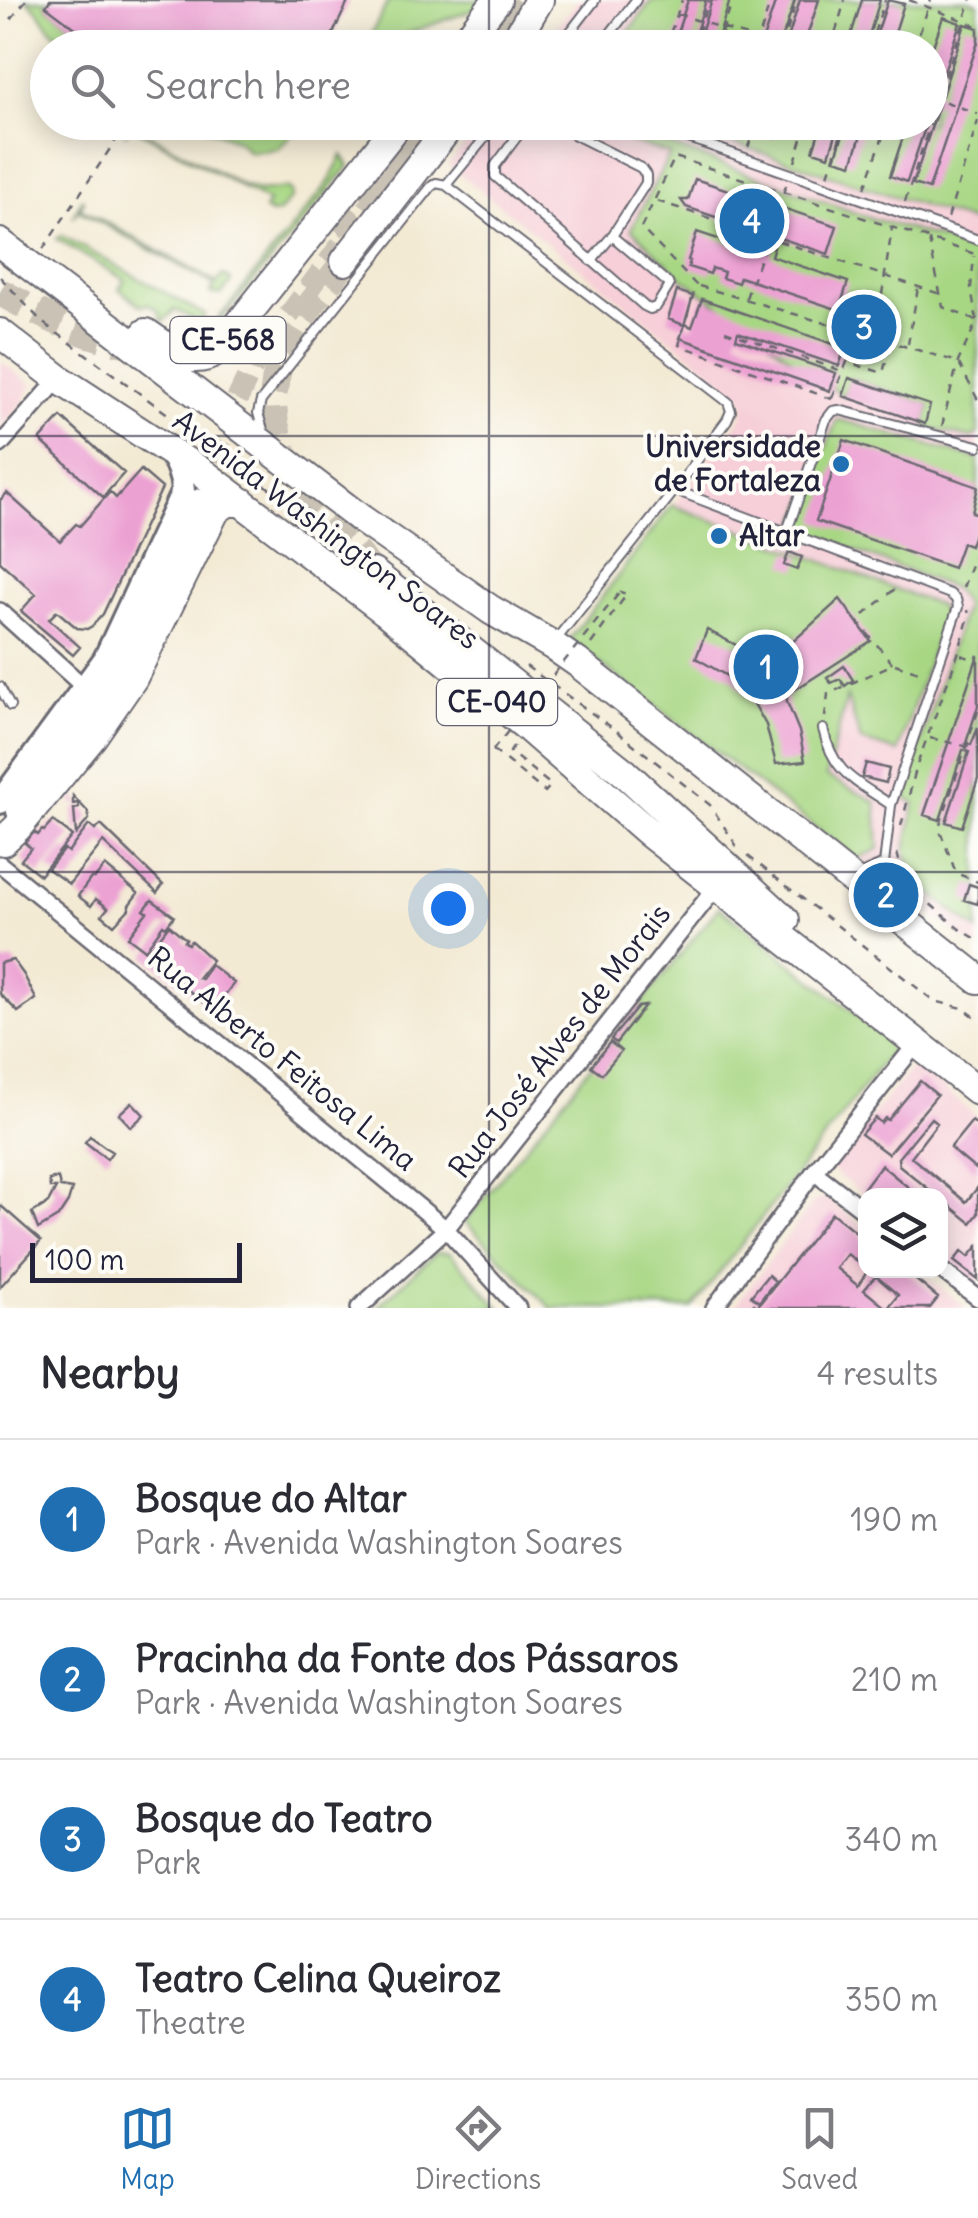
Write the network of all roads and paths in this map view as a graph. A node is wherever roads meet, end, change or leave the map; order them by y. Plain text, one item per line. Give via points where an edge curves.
1 (26, 0) edge
2 (497, 0) edge
3 (539, 0) edge
4 (595, 0) edge
5 (636, 0) edge
6 (682, 0) edge
7 (709, 0) edge
8 (733, 0) edge
9 (771, 0) edge
10 (797, 0) edge
11 (845, 0) edge
12 (885, 0) edge
13 (909, 0) edge
14 (931, 0) edge
15 (971, 0) edge
16 (928, 6) junction
17 (677, 14) junction
18 (11, 20) dead end
19 (964, 20) junction
20 (701, 22) junction
21 (978, 26) edge
22 (724, 28) junction
23 (474, 30) edge
24 (522, 30) edge
25 (572, 30) edge
26 (613, 30) edge
27 (671, 30) edge
28 (699, 30) edge
29 (731, 30) edge
30 (762, 30) edge
31 (788, 30) edge
32 (836, 30) edge
33 (874, 30) edge
34 (920, 30) edge
35 (948, 69) edge
36 (948, 103) edge
37 (978, 114) edge
38 (978, 120) edge
39 (116, 140) edge
40 (386, 140) edge
41 (439, 140) edge
42 (483, 140) edge
43 (514, 140) edge
44 (586, 140) edge
45 (693, 140) edge
46 (725, 140) edge
47 (750, 140) edge
48 (801, 140) edge
49 (839, 140) edge
50 (882, 140) edge
51 (924, 140) edge
52 (721, 150) junction
53 (744, 158) junction
54 (791, 174) junction
55 (446, 184) junction
56 (825, 186) junction
57 (782, 192) junction
58 (861, 199) junction
59 (654, 200) junction
60 (901, 213) junction
61 (0, 226) edge
62 (892, 228) junction
63 (945, 228) junction
64 (612, 236) junction
65 (767, 237) junction
66 (929, 240) junction
67 (978, 240) edge
68 (0, 243) edge
69 (40, 254) junction
70 (976, 255) edge
71 (345, 261) tunnel mouth
72 (591, 262) junction
73 (886, 276) junction
74 (696, 286) junction
75 (918, 287) junction
76 (940, 294) junction
77 (745, 300) junction
78 (978, 322) edge
79 (726, 331) dead end
80 (0, 333) edge
81 (891, 342) junction
82 (908, 347) junction
83 (958, 362) junction
84 (844, 371) junction
85 (59, 378) junction
86 (978, 400) edge
87 (942, 428) dead end
88 (0, 445) edge
89 (978, 446) edge
90 (169, 450) junction
91 (276, 455) junction
92 (675, 490) junction
93 (200, 500) tunnel mouth
94 (242, 502) junction
95 (787, 530) junction
96 (978, 544) edge
97 (373, 572) tunnel mouth
98 (908, 577) junction
99 (962, 590) dead end
100 (966, 603) dead end
101 (0, 610) edge
102 (552, 645) junction
103 (958, 654) junction
104 (978, 661) edge
105 (578, 663) junction
106 (893, 664) junction
107 (934, 677) junction
108 (0, 687) edge
109 (84, 687) junction
110 (10, 706) dead end
111 (978, 711) edge
112 (526, 726) junction
113 (823, 729) joint
114 (928, 737) junction
115 (966, 746) junction
116 (978, 749) edge
117 (0, 802) edge
118 (891, 805) junction
119 (900, 832) dead end
120 (1, 850) edge
121 (896, 850) dead end
122 (884, 864) junction
123 (850, 879) junction
124 (978, 882) edge
125 (717, 886) junction
126 (913, 928) junction
127 (978, 940) edge
128 (978, 979) edge
129 (858, 997) junction
130 (917, 1043) junction
131 (978, 1091) edge
132 (814, 1172) junction
133 (858, 1206) edge
134 (446, 1229) junction
135 (948, 1275) edge
136 (978, 1298) edge
137 (359, 1308) edge
138 (518, 1308) edge
139 (714, 1308) edge

1 - 18 path
2 - 23 highway
3 - 24 highway
4 - 25 lane
5 - 26 lane
6 - 17 path
7 - 20 path
8 - 22 path
9 - 30 path
10 - 31 path
11 - 32 path
12 - 33 path
13 - 16 path
14 - 16 path
15 - 19 path
16 - 19 path
16 - 34 path
17 - 20 path
17 - 27 path
19 - 21 path
19 - 35 path
20 - 22 path
20 - 28 path
22 - 29 path
36 - 37 path
38 - 63 path
39 - 69 path
40 - 69 highway, CE-568 via 228,340 198,360 147,334
41 - 71 highway
42 - 55 lane
43 - 72 lane via 495,166 498,180
44 - 64 lane via 644,171 646,183
45 - 52 lane
46 - 52 path
47 - 53 path
48 - 54 path
49 - 56 path
50 - 58 path
51 - 60 path
52 - 53 lane
53 - 54 lane
54 - 56 lane
55 - 91 lane via 431,186 261,400 260,424
55 - 92 lane via 728,402 727,420
56 - 58 lane
57 - 59 path via 675,157
57 - 62 path
57 - 65 path
58 - 60 lane
59 - 65 path
59 - 74 path via 641,228
60 - 63 lane
61 - 69 highway, CE-568
62 - 66 path
62 - 73 path
63 - 67 lane
64 - 72 lane
64 - 72 lane via 665,278 660,303 644,306
65 - 73 path
65 - 77 path
66 - 70 path
66 - 76 path
68 - 91 highway, Avenida Washington Soares / CE-040
70 - 78 path via 970,288
73 - 75 path
73 - 81 path via 878,321
74 - 77 path
74 - 84 path via 679,345 832,400
75 - 76 path
75 - 82 path
76 - 78 path via 943,307
77 - 81 path
78 - 83 path
79 - 84 path
80 - 85 highway, Avenida Washington Soares / CE-040
81 - 82 path
81 - 84 path via 883,372 847,362
82 - 83 path
83 - 86 path
83 - 87 path
85 - 88 street
85 - 90 highway, Avenida Washington Soares / CE-040
89 - 95 lane via 833,411
90 - 94 highway, Avenida Washington Soares / CE-040
90 - 109 main road via 182,491 104,659
91 - 102 highway, Avenida Washington Soares / CE-040 via 491,610
92 - 95 lane
92 - 102 lane
93 - 120 main road via 121,668 52,757
94 - 112 highway, Avenida Washington Soares / CE-040
94 - 120 highway via 215,510 124,692
95 - 98 lane
96 - 99 path
97 - 129 highway via 625,773 780,915
98 - 106 path via 856,621
98 - 107 lane via 956,599
100 - 103 path via 970,616
101 - 109 street
102 - 105 highway, Avenida Washington Soares / CE-040
103 - 104 path
103 - 114 path
105 - 112 path, bridge via 627,594 620,592 493,750 544,792 551,785 510,752
105 - 123 highway, Avenida Washington Soares / CE-040
106 - 107 path
106 - 113 path via 828,694
107 - 118 lane
108 - 110 lane
109 - 117 main road
111 - 115 path
112 - 125 highway, Avenida Washington Soares / CE-040
113 - 118 lane via 841,770
114 - 115 path
114 - 119 path
115 - 116 path
115 - 124 path via 939,828 956,873
118 - 122 lane
120 - 134 street, Rua Alberto Feitosa Lima
121 - 127 path via 904,882
122 - 123 lane
122 - 126 lane
123 - 126 highway, Avenida Washington Soares / CE-040
125 - 129 highway, Avenida Washington Soares / CE-040
125 - 134 street, Rua José Alves de Morais
126 - 128 highway, Avenida Washington Soares / CE-040
129 - 130 highway, Avenida Washington Soares / CE-040
130 - 131 highway, Avenida Washington Soares / CE-040
130 - 132 street
132 - 133 street
132 - 139 street
134 - 137 street, Rua José Alves de Morais
134 - 138 street, Rua Alberto Feitosa Lima
135 - 136 street

